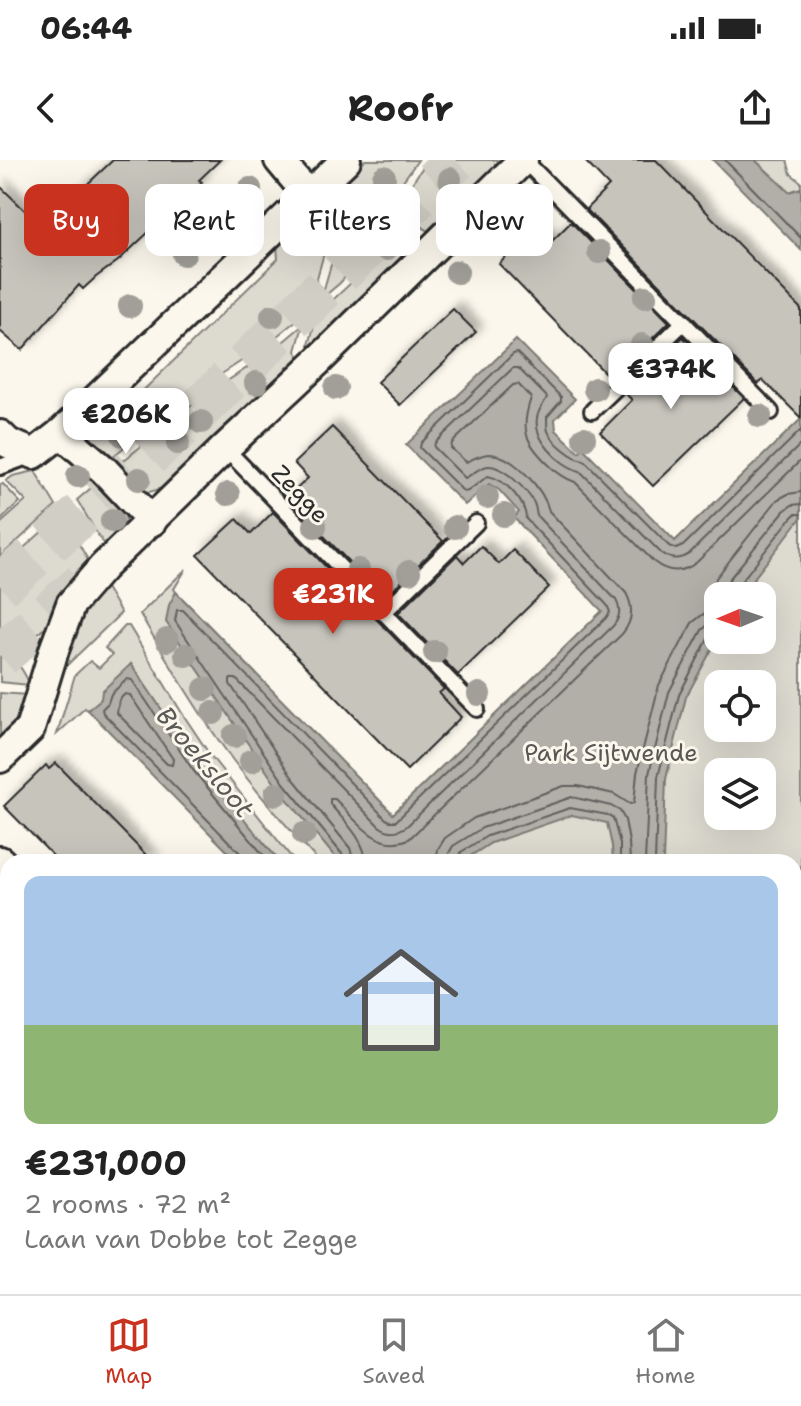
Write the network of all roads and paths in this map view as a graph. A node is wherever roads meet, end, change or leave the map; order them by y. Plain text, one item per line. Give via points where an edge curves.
1 (279, 160) edge
2 (346, 160) edge
3 (524, 160) edge
4 (299, 184) edge
5 (321, 184) edge
6 (280, 224) edge
7 (684, 322) junction
8 (592, 411) dead end
9 (771, 412) dead end
10 (61, 433) junction
11 (0, 435) edge
12 (225, 448) junction
13 (34, 454) junction
14 (0, 467) edge
15 (152, 521) junction
16 (476, 523) dead end
17 (383, 613) junction
18 (477, 709) dead end
19 (0, 758) edge

1 - 4 street
2 - 5 street
3 - 7 lane
3 - 12 street
6 - 10 street
7 - 8 lane
7 - 9 lane
10 - 13 street
10 - 15 street
11 - 13 street
12 - 15 street
12 - 17 lane, Zegge
13 - 14 lane
15 - 19 street via 71,604 30,729
16 - 17 lane
17 - 18 lane, Zegge

